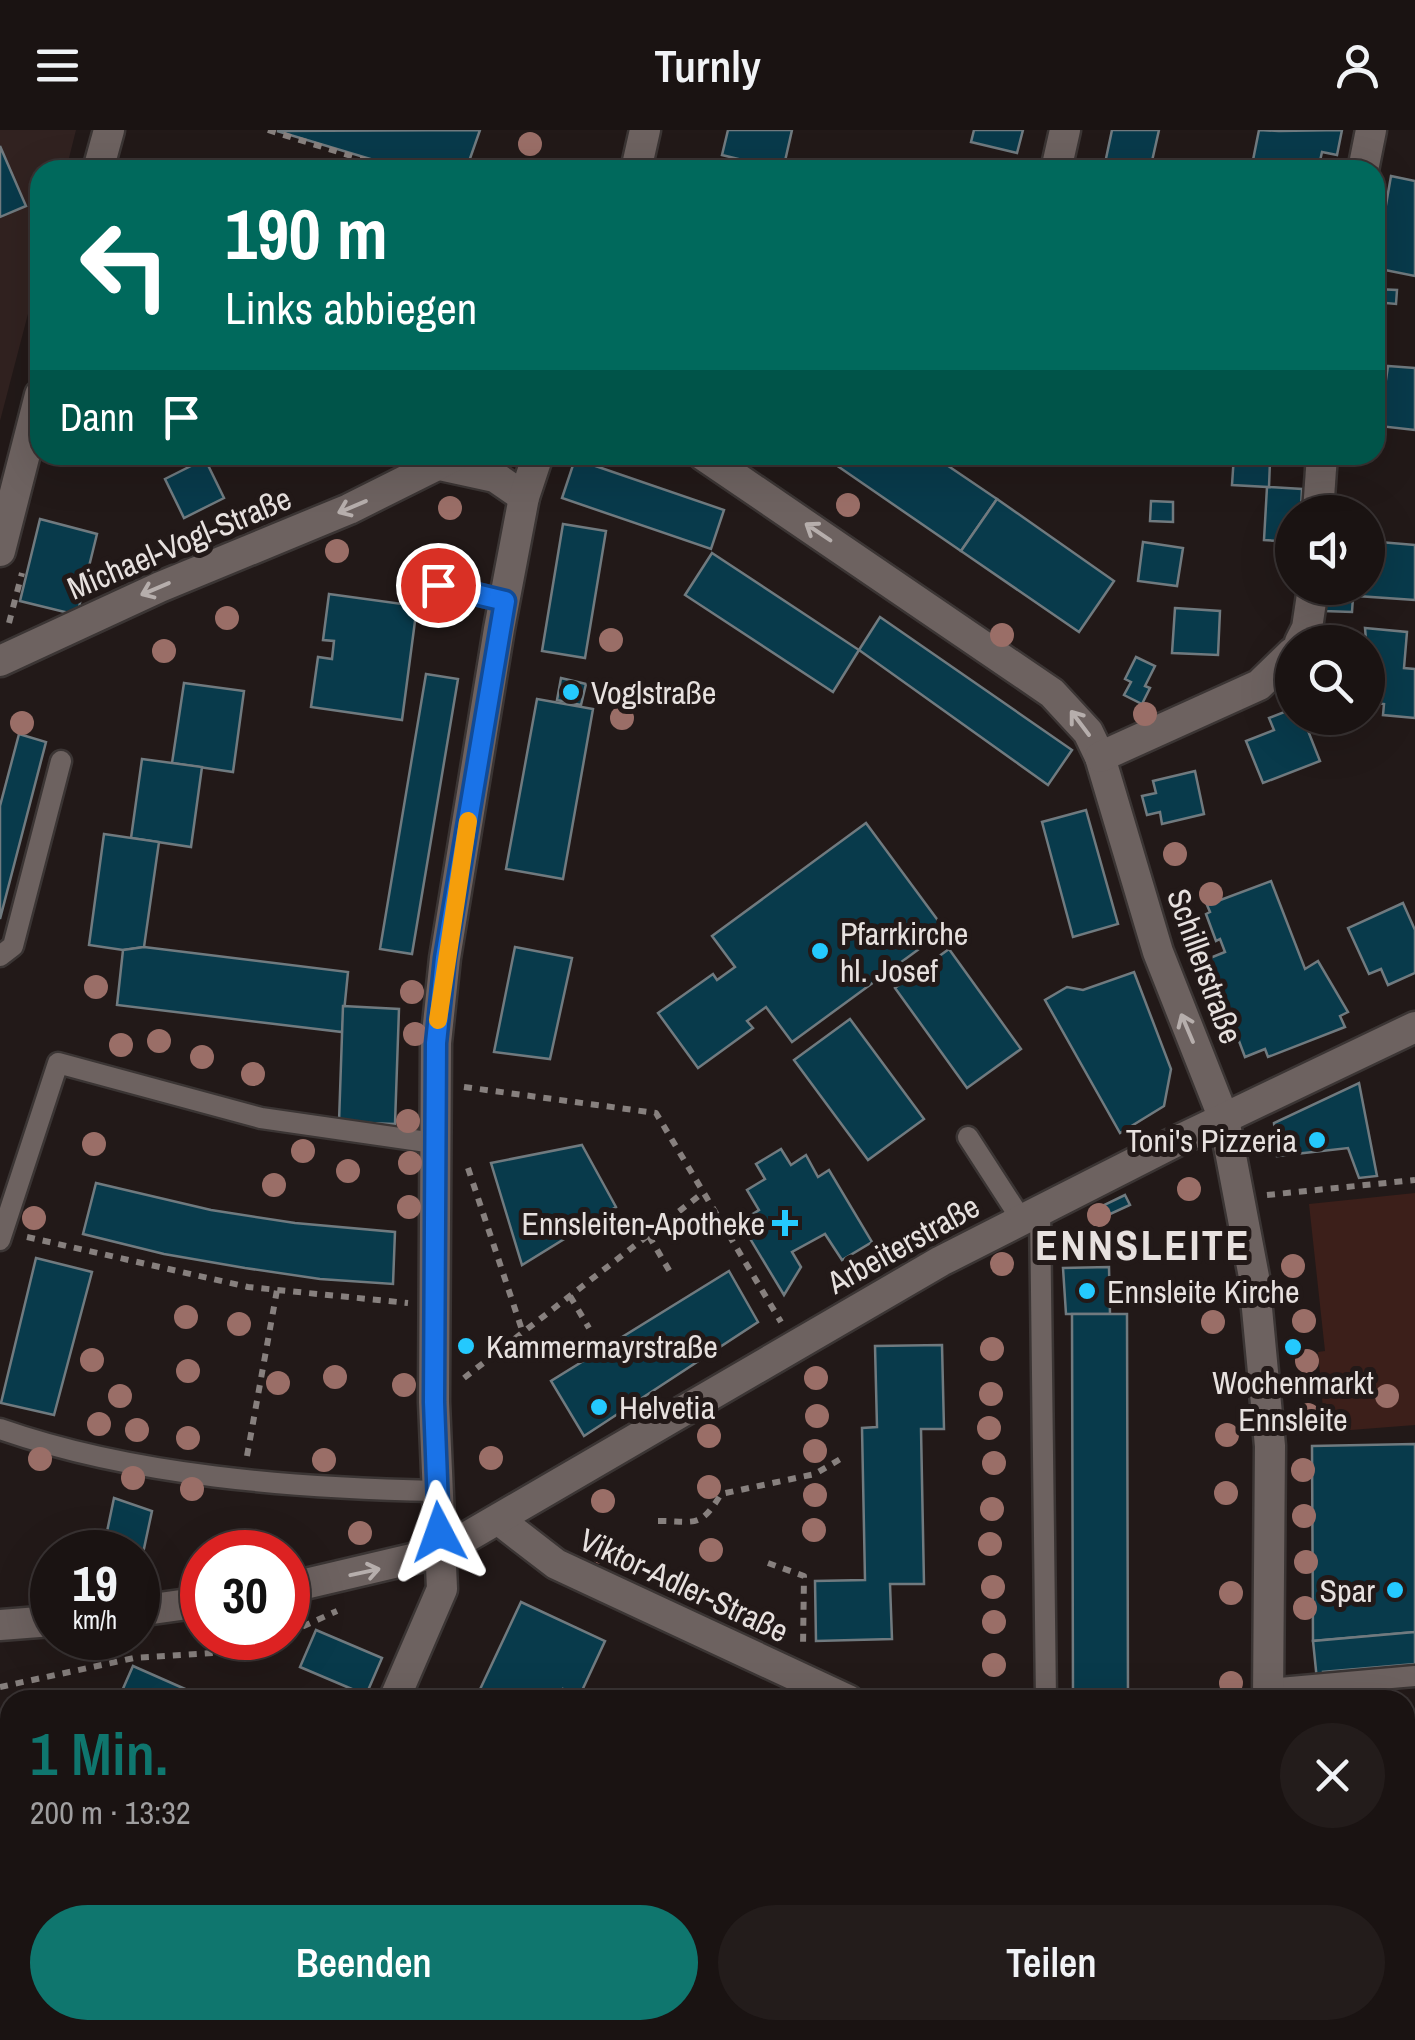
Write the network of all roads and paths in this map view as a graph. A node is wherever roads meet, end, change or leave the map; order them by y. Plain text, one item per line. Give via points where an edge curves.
1 (109, 130) edge
2 (268, 130) edge
3 (645, 130) edge
4 (1065, 130) edge
5 (1371, 130) edge
6 (101, 160) edge
7 (364, 160) edge
8 (638, 160) edge
9 (1058, 160) edge
10 (1365, 160) edge
11 (30, 434) edge
12 (438, 465) edge
13 (462, 465) edge
14 (535, 465) edge
15 (718, 465) edge
16 (1321, 465) edge
17 (1319, 495) edge
18 (524, 498) junction
19 (0, 551) edge
20 (438, 585) dead end
21 (505, 601) junction
22 (0, 661) edge
23 (1275, 669) edge
24 (1100, 757) junction
25 (61, 761) dead end
26 (0, 956) edge
27 (1415, 1028) edge
28 (451, 1085) junction
29 (464, 1106) dead end
30 (1224, 1119) junction
31 (968, 1136) dead end
32 (434, 1142) junction
33 (467, 1163) dead end
34 (1415, 1180) edge
35 (704, 1192) junction
36 (1240, 1198) junction
37 (1031, 1214) junction
38 (2, 1236) edge
39 (649, 1236) junction
40 (673, 1276) dead end
41 (277, 1290) junction
42 (570, 1296) junction
43 (434, 1305) junction
44 (589, 1328) dead end
45 (522, 1333) junction
46 (795, 1344) junction
47 (434, 1402) junction
48 (0, 1429) edge
49 (842, 1458) dead end
50 (242, 1481) junction
51 (436, 1491) junction
52 (498, 1520) junction
53 (658, 1521) dead end
54 (441, 1552) junction
55 (768, 1563) dead end
56 (310, 1583) edge
57 (30, 1622) edge
58 (0, 1625) edge
59 (180, 1655) edge
60 (1415, 1676) edge
61 (802, 1680) junction
62 (0, 1687) edge
63 (399, 1690) edge
64 (825, 1690) edge
65 (1046, 1690) edge
66 (1268, 1690) edge
67 (1345, 1690) edge

1 - 6 street
2 - 7 path
3 - 8 street
4 - 9 street
5 - 10 street
11 - 19 street
12 -> 22 street, Michael-Vogl-Straße
13 - 18 street, Michael-Vogl-Straße
14 - 18 street
24 -> 15 street, Schillerstraße via 1088,732 1052,693
16 - 17 street
18 - 21 street
20 - 21 lane
21 - 28 street via 445,958
23 - 24 street via 1259,685
30 -> 24 street, Schillerstraße via 1158,952
25 - 26 lane via 13,946
27 - 30 street, Arbeiterstraße
28 - 29 path
28 - 32 street
28 - 35 path via 656,1112
30 - 36 street, Schillerstraße
30 - 37 street, Arbeiterstraße
31 - 37 lane
32 - 38 lane via 261,1118 58,1063
32 - 43 street
33 - 45 path
34 - 36 path
35 - 39 path
35 - 46 path
36 - 66 street, Schillerstraße via 1270,1446
37 - 46 street, Arbeiterstraße
37 - 65 lane
38 - 41 path
39 - 40 path
39 - 42 path
41 - 43 path
41 - 50 path
42 - 44 path
42 - 45 path
43 - 47 street
45 - 47 path
46 - 52 street, Arbeiterstraße
47 - 51 street
48 - 50 lane via 50,1446
49 - 53 path via 815,1474 721,1494 698,1521
50 - 51 lane
51 - 54 street
52 - 54 street, Arbeiterstraße
52 - 61 street, Viktor-Adler-Straße via 556,1564
56 -> 54 street, Arbeiterstraße
54 - 63 street via 442,1589
55 - 61 path via 804,1576
57 - 58 street
59 - 62 path via 134,1658
60 - 67 lane
61 - 64 street, Viktor-Adler-Straße

